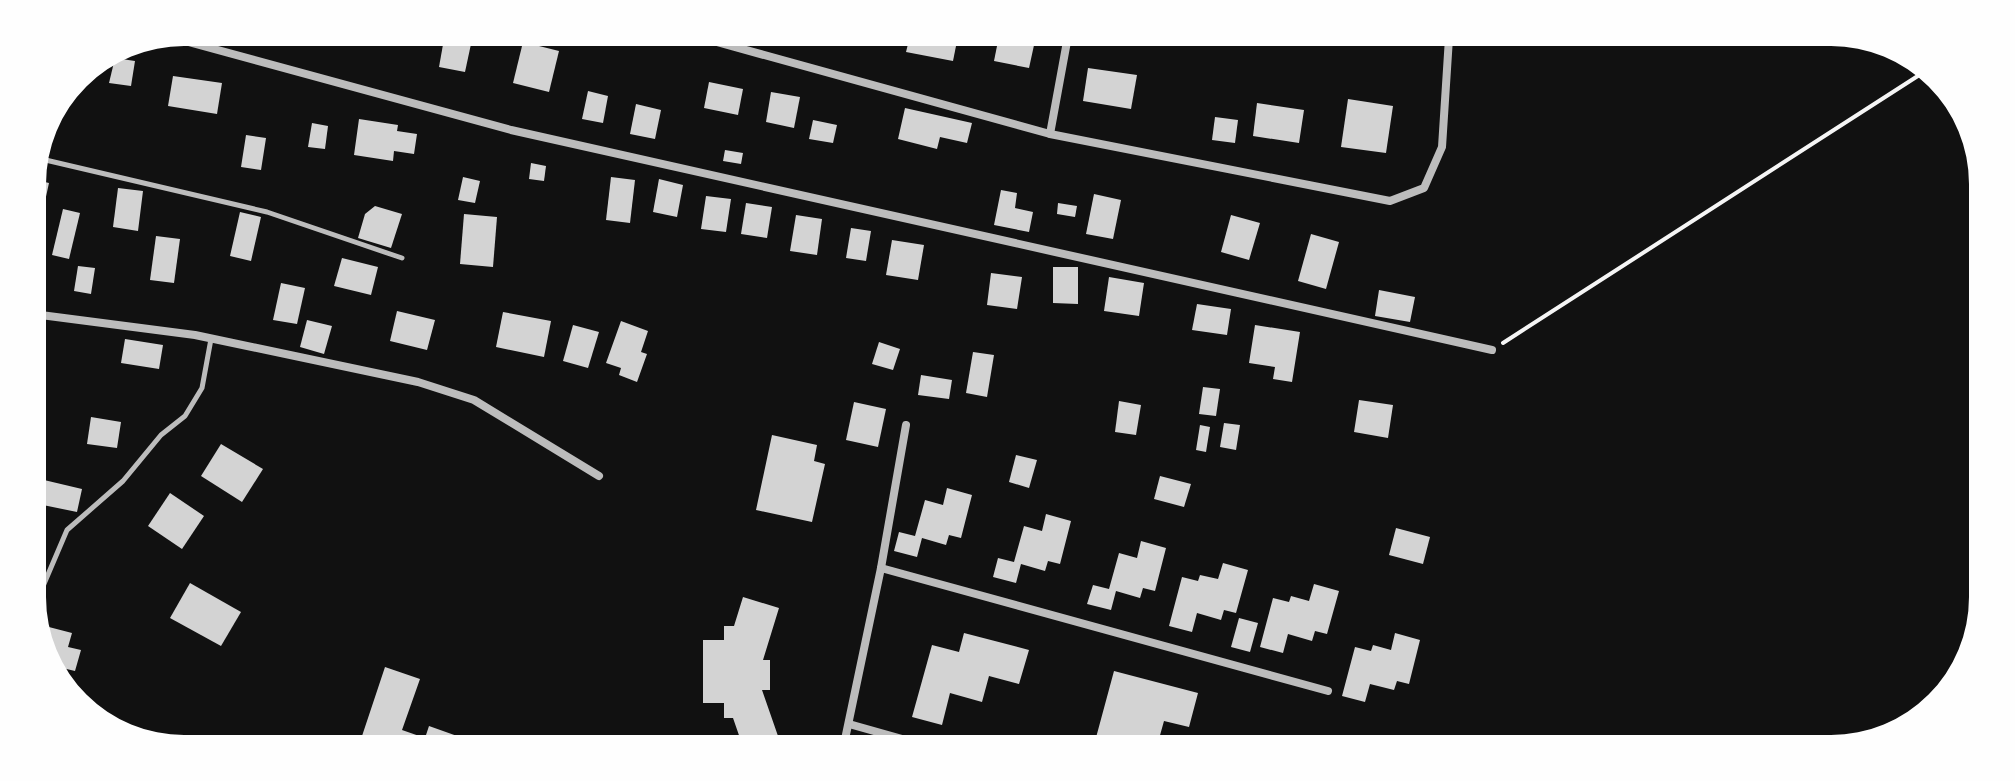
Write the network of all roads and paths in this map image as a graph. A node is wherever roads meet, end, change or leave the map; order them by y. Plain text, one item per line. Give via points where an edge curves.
1 (203, 46) edge
2 (742, 46) edge
3 (1066, 46) edge
4 (1448, 46) edge
5 (1917, 76) edge
6 (1050, 134) junction
7 (49, 161) edge
8 (402, 258) dead end
9 (46, 316) edge
10 (211, 339) junction
11 (1492, 350) joint
12 (906, 425) dead end
13 (599, 476) dead end
14 (881, 568) junction
15 (46, 579) edge
16 (1328, 691) dead end
17 (849, 724) junction
18 (846, 735) edge
19 (888, 735) edge

1 - 11 street via 511,130
2 - 6 street
3 - 6 street
4 - 6 street via 1442,147 1424,188 1390,201
5 - 11 path
7 - 8 lane via 267,212
9 - 10 street
10 - 13 street via 418,382 474,400
10 - 15 lane via 202,388 185,416 67,530
12 - 14 street
14 - 16 street
14 - 17 street
17 - 18 street
17 - 19 street

